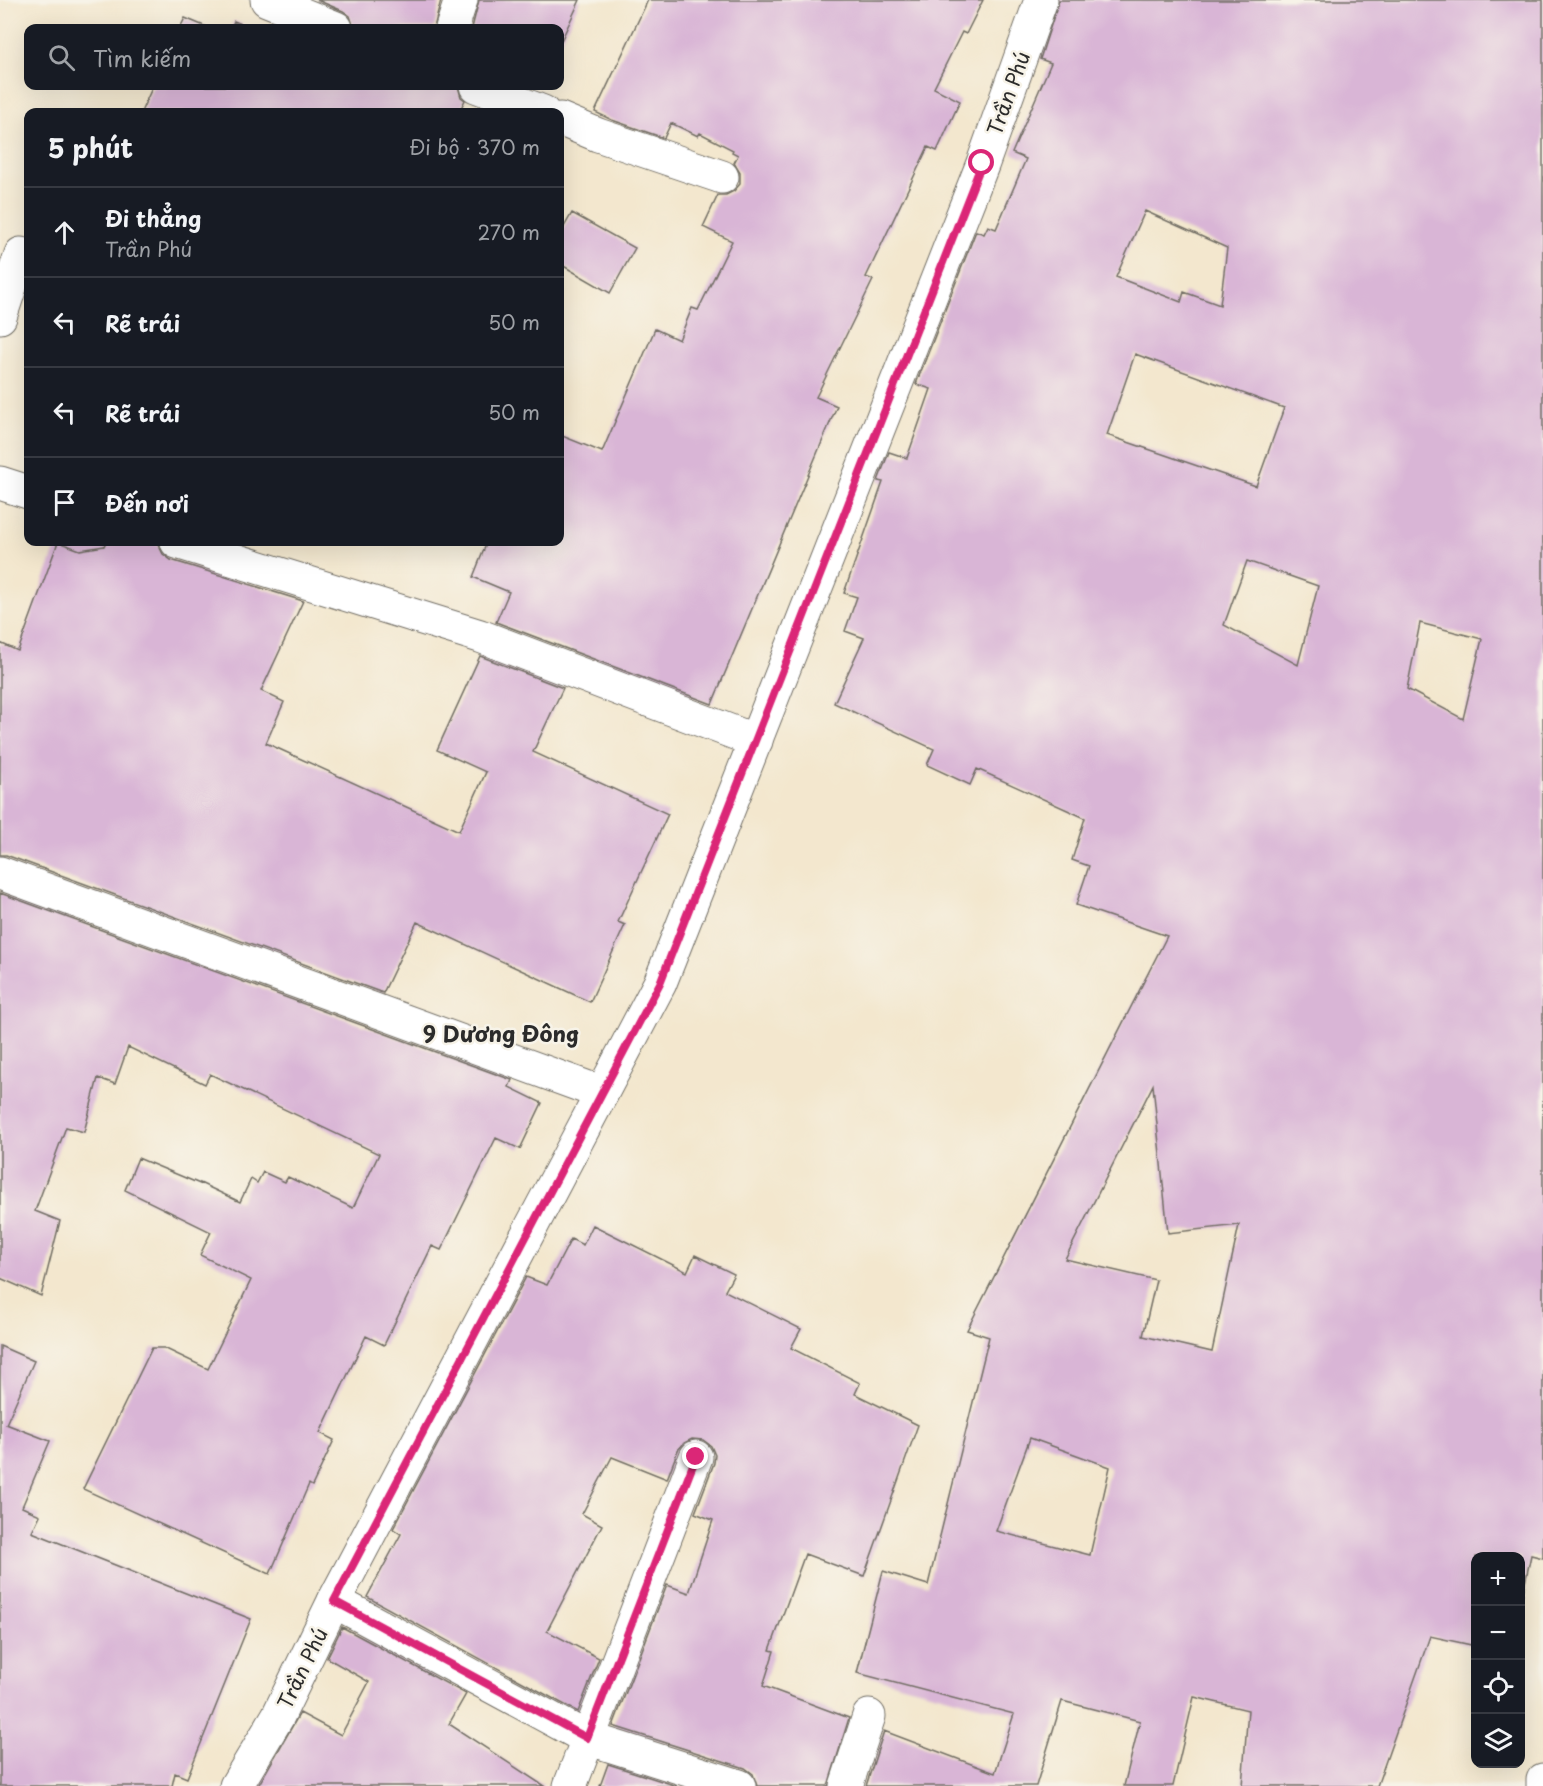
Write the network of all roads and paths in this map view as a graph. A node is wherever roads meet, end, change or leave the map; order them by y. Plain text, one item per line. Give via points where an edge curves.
1 (267, 0) edge
2 (461, 0) edge
3 (1041, 0) edge
4 (326, 24) edge
5 (453, 24) edge
6 (486, 90) edge
7 (533, 108) edge
8 (564, 121) edge
9 (722, 177) dead end
10 (21, 254) dead end
11 (0, 317) edge
12 (0, 483) edge
13 (24, 491) edge
14 (190, 546) edge
15 (756, 741) junction
16 (0, 873) edge
17 (602, 1093) junction
18 (696, 1457) dead end
19 (334, 1601) junction
20 (869, 1716) dead end
21 (587, 1738) junction
22 (1543, 1780) edge
23 (236, 1786) edge
24 (570, 1786) edge
25 (739, 1786) edge
26 (846, 1786) edge
27 (1543, 1786) edge

1 - 4 street
2 - 5 street
3 - 15 street, Trần Phú via 982,163
6 - 7 street
8 - 9 street
10 - 11 street
12 - 13 street
14 - 15 street via 480,636
15 - 17 street, Trần Phú via 660,983
16 - 17 street
17 - 19 street, Trần Phú
18 - 21 street
19 - 21 street
19 - 23 street, Trần Phú via 278,1716
20 - 26 street
21 - 24 street
21 - 25 street
22 - 27 street

